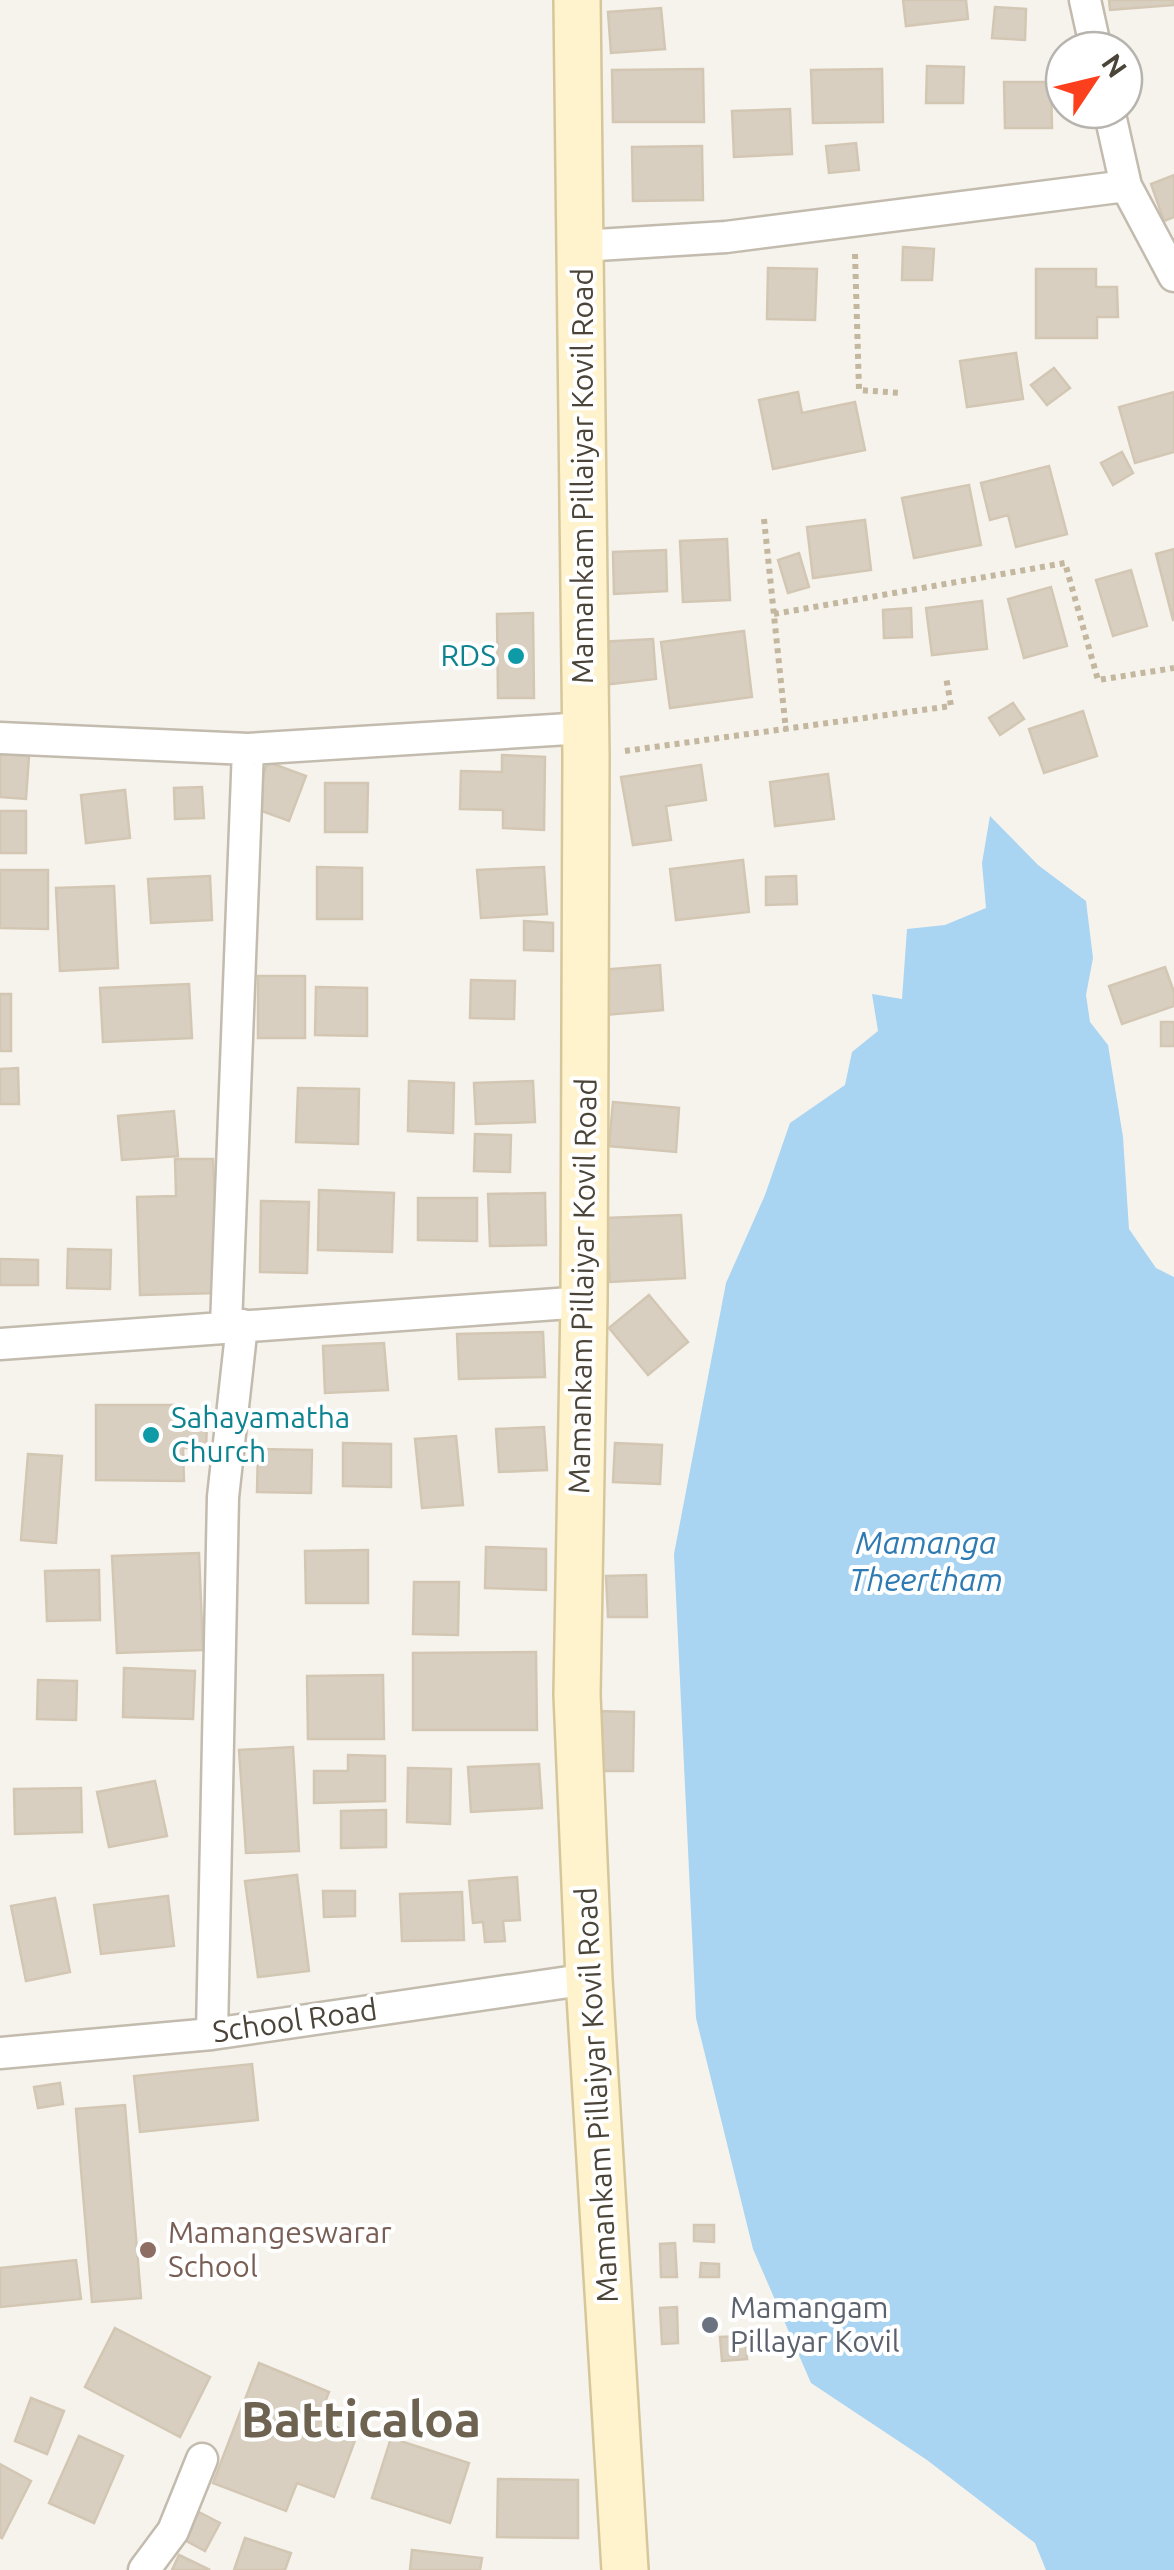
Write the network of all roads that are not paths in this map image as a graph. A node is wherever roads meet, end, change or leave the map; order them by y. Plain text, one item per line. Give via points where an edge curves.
1 (577, 0) edge
2 (1085, 0) edge
3 (1092, 30) edge
4 (1113, 130) edge
5 (1126, 186) junction
6 (581, 246) junction
7 (1173, 271) edge
8 (0, 738) edge
9 (586, 742) junction
10 (248, 749) junction
11 (584, 1302) junction
12 (234, 1326) junction
13 (0, 1344) edge
14 (589, 1979) junction
15 (212, 2034) junction
16 (0, 2053) edge
17 (202, 2459) dead end
18 (144, 2570) edge
19 (625, 2570) edge

1 - 6 main road, Mamankam Pillaiyar Kovil Road
2 - 3 street
4 - 5 street
5 - 6 street via 726,236
5 - 7 street
6 - 9 main road, Mamankam Pillaiyar Kovil Road
8 - 10 street
9 - 10 street
9 - 11 main road, Mamankam Pillaiyar Kovil Road
10 - 12 street
11 - 12 street
11 - 14 main road, Mamankam Pillaiyar Kovil Road via 578,1695
12 - 13 street
12 - 15 street
14 - 15 street, School Road
14 - 19 main road, Mamankam Pillaiyar Kovil Road
15 - 16 street, School Road
17 - 18 street via 173,2531

